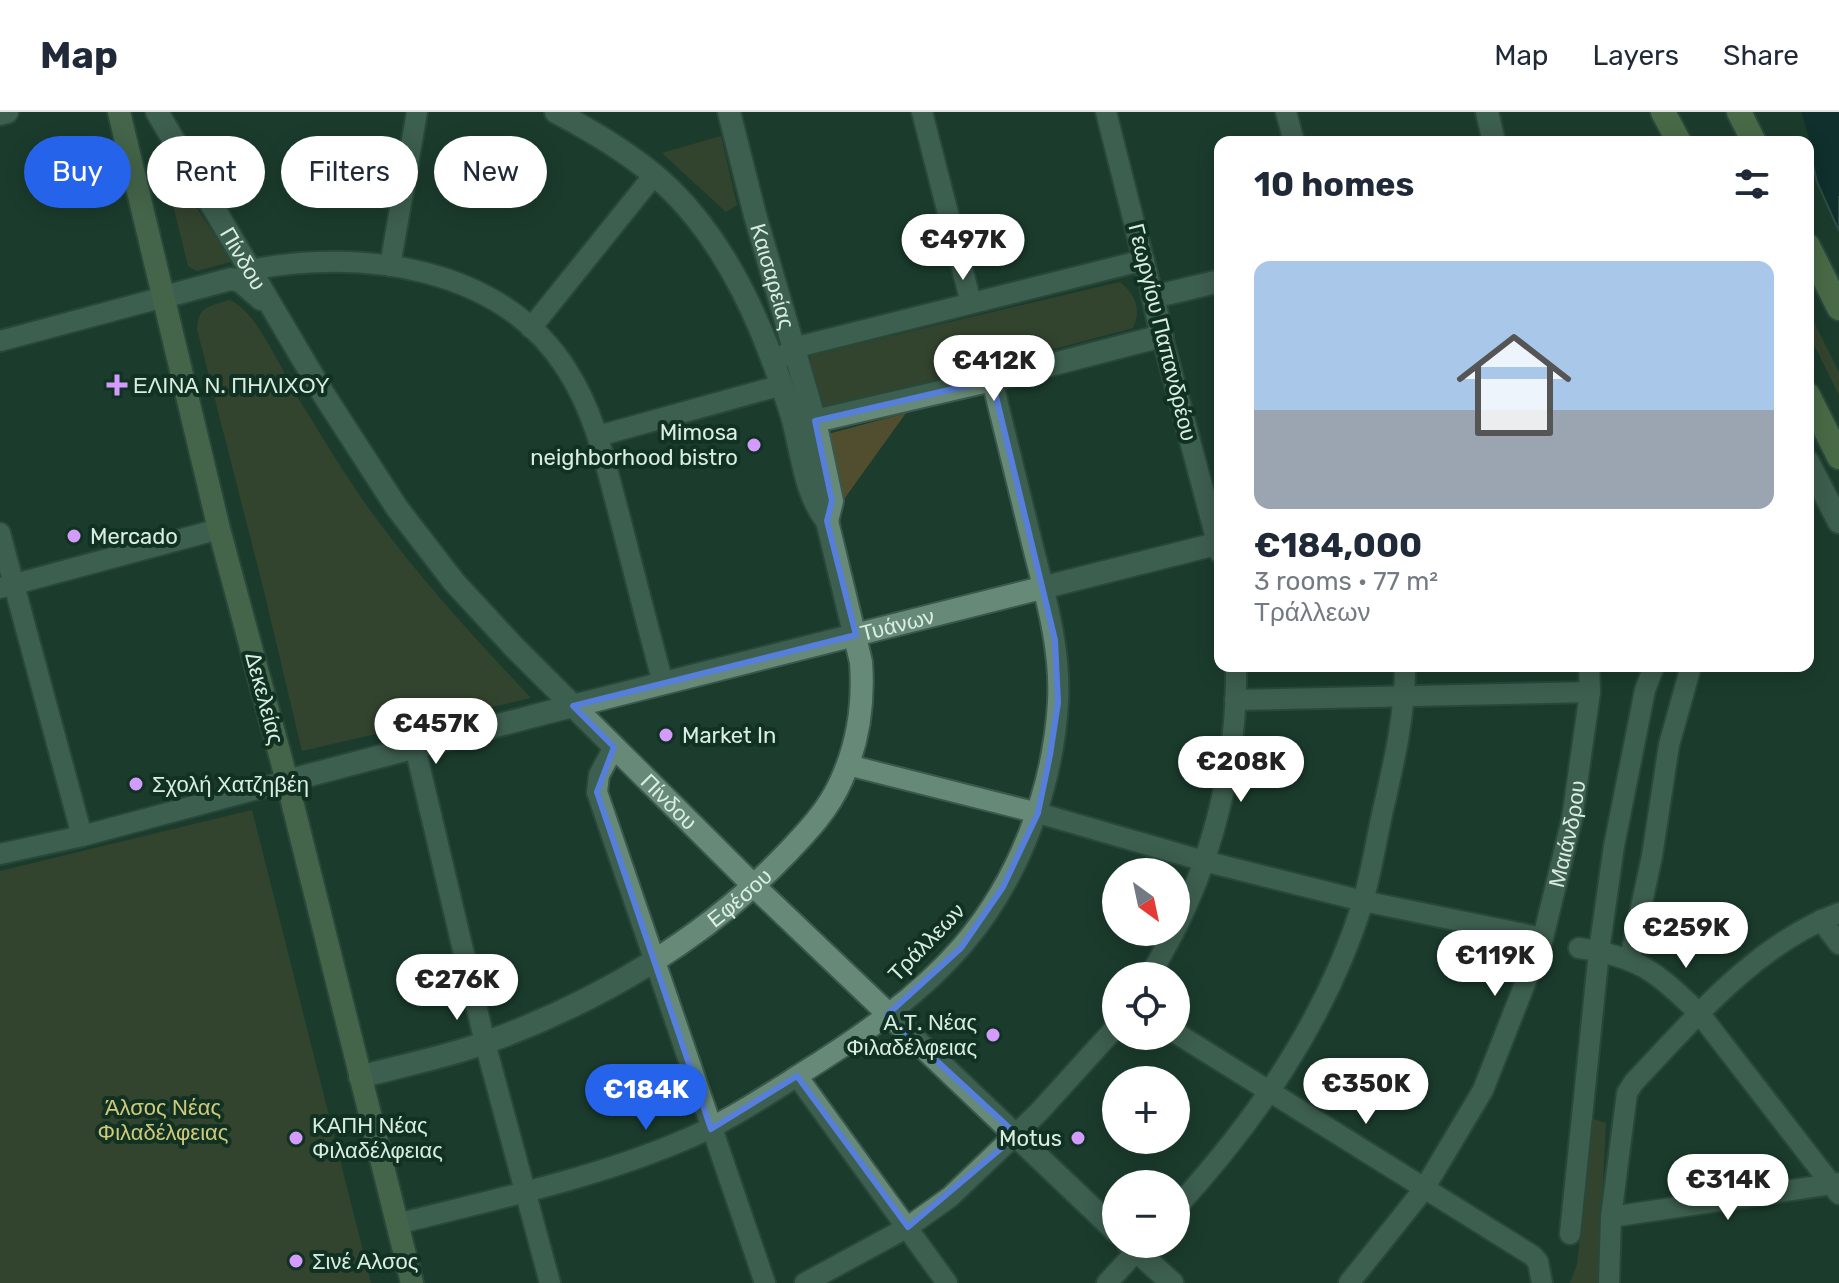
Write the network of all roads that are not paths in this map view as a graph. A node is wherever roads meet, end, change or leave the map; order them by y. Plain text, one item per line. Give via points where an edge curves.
1 (7, 112) edge
2 (119, 112) edge
3 (157, 112) edge
4 (417, 112) edge
5 (556, 112) edge
6 (729, 112) edge
7 (922, 112) edge
8 (1106, 112) edge
9 (1286, 112) edge
10 (1487, 112) edge
11 (1657, 112) edge
12 (1739, 112) edge
13 (0, 114) edge
14 (1672, 129) edge
15 (1292, 136) edge
16 (1493, 136) edge
17 (1751, 136) edge
18 (654, 175) junction
19 (1814, 258) edge
20 (1144, 260) junction
21 (390, 266) junction
22 (250, 270) junction
23 (1214, 282) edge
24 (164, 297) junction
25 (1153, 297) junction
26 (971, 303) junction
27 (1839, 308) edge
28 (280, 321) junction
29 (531, 328) junction
30 (1162, 336) junction
31 (0, 341) edge
32 (793, 348) junction
33 (775, 362) junction
34 (992, 380) junction
35 (782, 385) junction
36 (1814, 407) edge
37 (804, 420) junction
38 (598, 436) junction
39 (1839, 457) edge
40 (1814, 477) edge
41 (1839, 522) edge
42 (1214, 528) edge
43 (219, 529) junction
44 (0, 533) edge
45 (1214, 547) edge
46 (7, 586) edge
47 (1043, 587) junction
48 (856, 635) junction
49 (1236, 672) edge
50 (1405, 672) edge
51 (1589, 672) edge
52 (1652, 672) edge
53 (1689, 672) edge
54 (663, 683) junction
55 (1590, 692) junction
56 (1405, 697) junction
57 (1235, 700) junction
58 (573, 706) junction
59 (415, 747) junction
60 (614, 747) junction
61 (848, 765) junction
62 (287, 781) junction
63 (1038, 813) junction
64 (82, 836) junction
65 (0, 854) edge
66 (1204, 861) junction
67 (754, 886) junction
68 (1190, 894) edge
69 (1363, 901) junction
70 (1830, 916) edge
71 (1543, 938) junction
72 (1839, 944) edge
73 (1589, 949) junction
74 (655, 960) junction
75 (1636, 962) junction
76 (1699, 1013) junction
77 (887, 1015) junction
78 (1190, 1042) edge
79 (485, 1043) junction
80 (1102, 1043) edge
81 (797, 1076) junction
82 (360, 1077) junction
83 (1271, 1092) junction
84 (711, 1129) junction
85 (1017, 1135) junction
86 (1836, 1187) edge
87 (1424, 1189) junction
88 (525, 1191) junction
89 (1190, 1192) edge
90 (1102, 1217) edge
91 (1611, 1217) junction
92 (397, 1224) junction
93 (908, 1227) junction
94 (1570, 1234) dead end
95 (1127, 1258) edge
96 (1148, 1258) edge
97 (412, 1283) edge
98 (550, 1283) edge
99 (765, 1283) edge
100 (805, 1283) edge
101 (947, 1283) edge
102 (1107, 1283) edge
103 (1172, 1283) edge
104 (1349, 1283) edge
105 (1542, 1283) edge
106 (1609, 1283) edge

1 - 13 street
2 - 24 main road, Δεκελείας
3 - 22 street, Πίνδου
4 - 21 street
5 - 18 street, Εφέσου
6 - 32 street, Καισαρείας
7 - 26 street
8 - 20 street, Γεωργίου Παπανδρέου
9 - 15 street
10 - 16 street
11 - 14 highway
12 - 17 highway
18 - 29 street
18 - 33 street, Εφέσου via 684,204 720,254
19 - 27 highway
20 - 25 street, Γεωργίου Παπανδρέου
20 - 26 street
21 - 22 street via 322,261
21 - 29 street via 466,286
22 - 28 street, Πίνδου
23 - 25 street
24 - 28 street, Πίνδου via 231,279 252,290
24 - 31 street
24 - 43 main road, Δεκελείας
25 - 30 street, Γεωργίου Παπανδρέου
26 - 32 street
28 - 58 street, Πίνδου via 433,557
29 - 38 street via 566,368
30 - 34 street
30 - 42 street, Γεωργίου Παπανδρέου
32 - 33 street
32 - 37 street, Εφέσου
33 - 35 street, Εφέσου
34 - 37 street
34 - 47 street, Τράλλεων
35 - 37 street, Εφέσου
35 - 38 street
36 - 39 highway
37 - 48 street, Εφέσου via 832,501 827,521
38 - 54 street
40 - 41 street
43 - 46 street
43 - 62 main road, Δεκελείας
44 - 46 street
45 - 47 street, Τυάνων
46 - 64 street
47 - 48 street, Τυάνων
47 - 63 street, Τράλλεων via 1055,640 1058,703
48 - 54 street, Τυάνων
48 - 61 street, Εφέσου via 863,685
49 - 57 street
50 - 56 street
51 - 55 street, Μαιάνδρου
52 - 73 street
53 - 75 street via 1669,745
54 - 58 street, Τυάνων
55 - 56 street
55 - 71 street, Μαιάνδρου via 1572,819
56 - 57 street
56 - 69 street
57 - 66 street via 1227,765
58 - 59 street, Τυάνων
58 - 60 street, Πίνδου
59 - 62 street, Τυάνων
59 - 79 street
60 - 67 street, Πίνδου
60 - 74 street via 599,775 597,792
61 - 63 street
61 - 67 street, Εφέσου via 808,832
62 - 64 street
62 - 82 main road, Δεκελείας
63 - 66 street
63 - 77 street, Τράλλεων via 1003,887 961,948
64 - 65 street
66 - 68 street
66 - 69 street
67 - 74 street, Εφέσου
67 - 77 street, Πίνδου
69 - 71 street
69 - 83 street via 1328,994
70 - 72 street
70 - 76 street via 1768,952
71 - 87 street, Μαιάνδρου via 1483,1090
73 - 75 street
73 - 94 street
74 - 79 street, Εφέσου via 561,1012
74 - 84 street
75 - 76 street
76 - 86 street
76 - 91 street via 1627,1093
77 - 81 street, Τράλλεων
77 - 85 street, Πίνδου
78 - 83 street
79 - 82 street, Εφέσου
79 - 88 street
80 - 85 street
81 - 84 street, Τράλλεων
81 - 93 street
82 - 92 main road, Δεκελείας
83 - 87 street
83 - 89 street
84 - 88 street, Τράλλεων via 621,1164
84 - 99 street
85 - 90 street, Πίνδου
85 - 93 street via 950,1197
86 - 91 street
87 - 104 street, Μαιάνδρου
87 - 105 street via 1533,1256
88 - 92 street, Τράλλεων
88 - 98 street
91 - 106 street
92 - 97 main road, Δεκελείας
93 - 100 street
93 - 101 street
95 - 102 street
96 - 103 street

